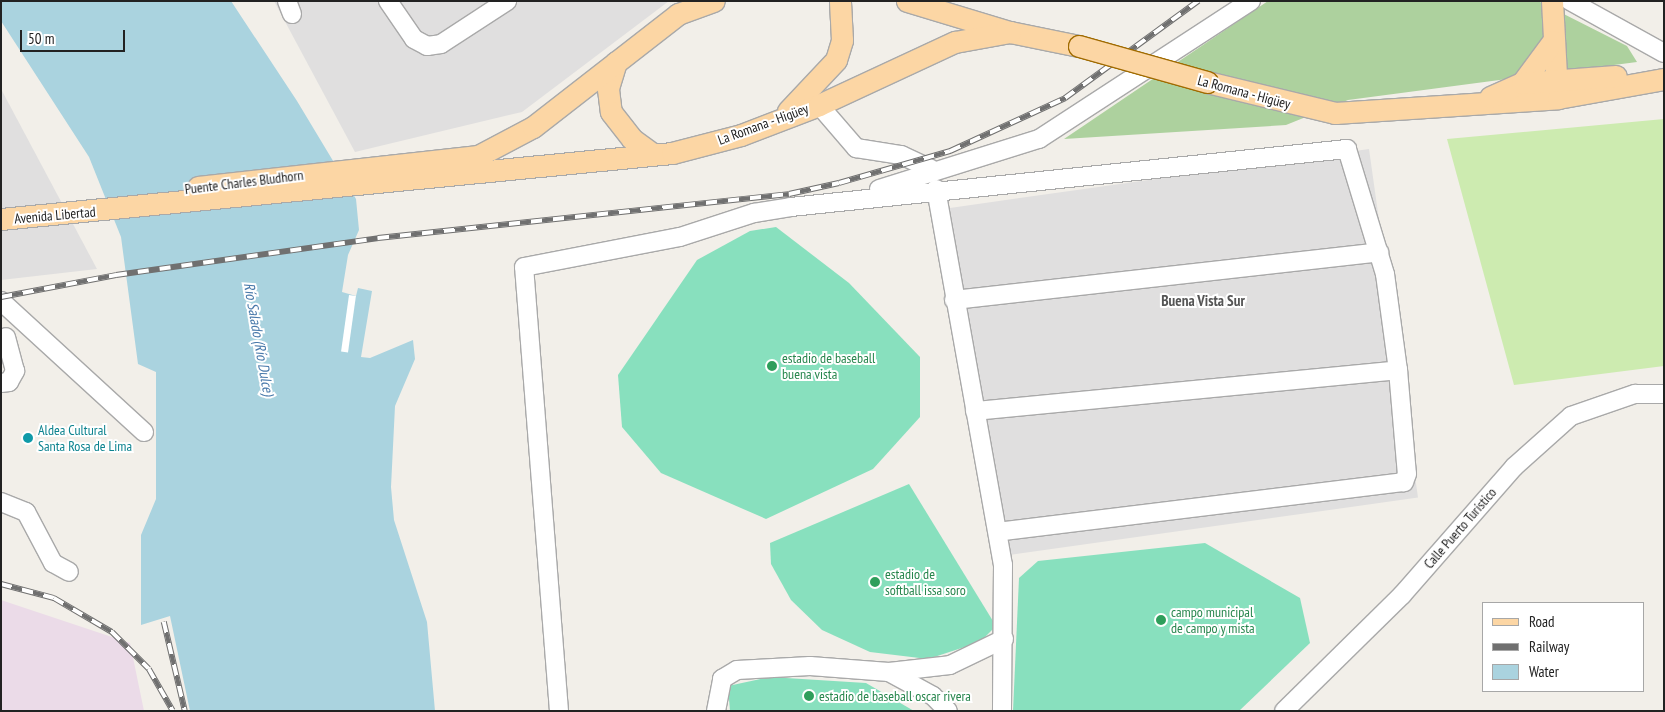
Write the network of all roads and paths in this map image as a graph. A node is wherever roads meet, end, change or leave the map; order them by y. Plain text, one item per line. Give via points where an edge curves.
1 (388, 1) edge
2 (507, 1) edge
3 (714, 1) edge
4 (840, 1) edge
5 (907, 1) edge
6 (1251, 1) edge
7 (1552, 1) edge
8 (1570, 1) edge
9 (1010, 32) junction
10 (1553, 41) junction
11 (1664, 53) edge
12 (616, 62) junction
13 (1664, 74) edge
14 (1664, 79) edge
15 (1522, 83) junction
16 (1557, 88) junction
17 (1483, 100) junction
18 (819, 105) junction
19 (784, 115) junction
20 (653, 154) junction
21 (931, 170) junction
22 (384, 174) junction
23 (936, 189) junction
24 (855, 198) junction
25 (106, 204) junction
26 (1, 207) edge
27 (1, 220) edge
28 (1379, 252) junction
29 (954, 300) junction
30 (1, 301) edge
31 (24, 324) junction
32 (4, 338) edge
33 (1398, 370) junction
34 (1, 383) edge
35 (1664, 394) edge
36 (975, 411) junction
37 (144, 432) dead end
38 (1, 502) edge
39 (998, 532) junction
40 (68, 572) dead end
41 (1004, 639) junction
42 (889, 672) junction
43 (559, 711) edge
44 (716, 711) edge
45 (948, 711) edge
46 (1002, 711) edge
47 (1284, 711) edge

1 - 2 street via 414,40 427,46 441,44
3 - 12 main road via 678,14
4 - 19 main road via 842,40 836,60
5 - 9 main road, La Romana - Higüey
6 - 21 street via 1039,139
7 - 10 main road
8 - 11 street
9 - 17 main road, La Romana - Higüey, bridge via 1079,46 1335,113
9 - 18 main road, La Romana - Higüey via 955,42
10 - 15 main road
10 - 16 main road
12 - 20 main road via 608,89 611,112 632,139
12 - 22 main road via 533,127 478,156
13 - 16 main road, La Romana - Higüey
14 - 16 main road, La Romana - Higüey
15 - 16 main road, La Romana - Higüey
15 - 17 main road, La Romana - Higüey
16 - 17 main road, La Romana - Higüey
18 - 19 main road, La Romana - Higüey
18 - 21 street via 856,148 901,155
19 - 20 main road, La Romana - Higüey via 741,135
20 - 22 main road, La Romana - Higüey
21 - 24 street
22 - 25 main road, Puente Charles Bludhorn
23 - 24 street
23 - 28 street via 1342,147 1349,152
23 - 29 street
24 - 43 street via 754,213 680,237 524,267
25 - 26 main road, Avenida Libertad
25 - 27 main road, Avenida Libertad
28 - 29 street
28 - 33 street
29 - 36 street
30 - 31 street
31 - 32 street
31 - 37 street
32 - 34 street via 15,371 9,382
33 - 36 street
33 - 39 street via 1407,474 1398,485
35 - 47 street, Calle Puerto Turístico via 1635,394 1571,416 1514,467 1402,595
36 - 39 street
38 - 40 street via 26,512 53,564
39 - 41 street via 1006,589
41 - 42 street via 950,665
41 - 46 street
42 - 44 street via 810,666 737,670 722,679
42 - 45 street via 934,696

